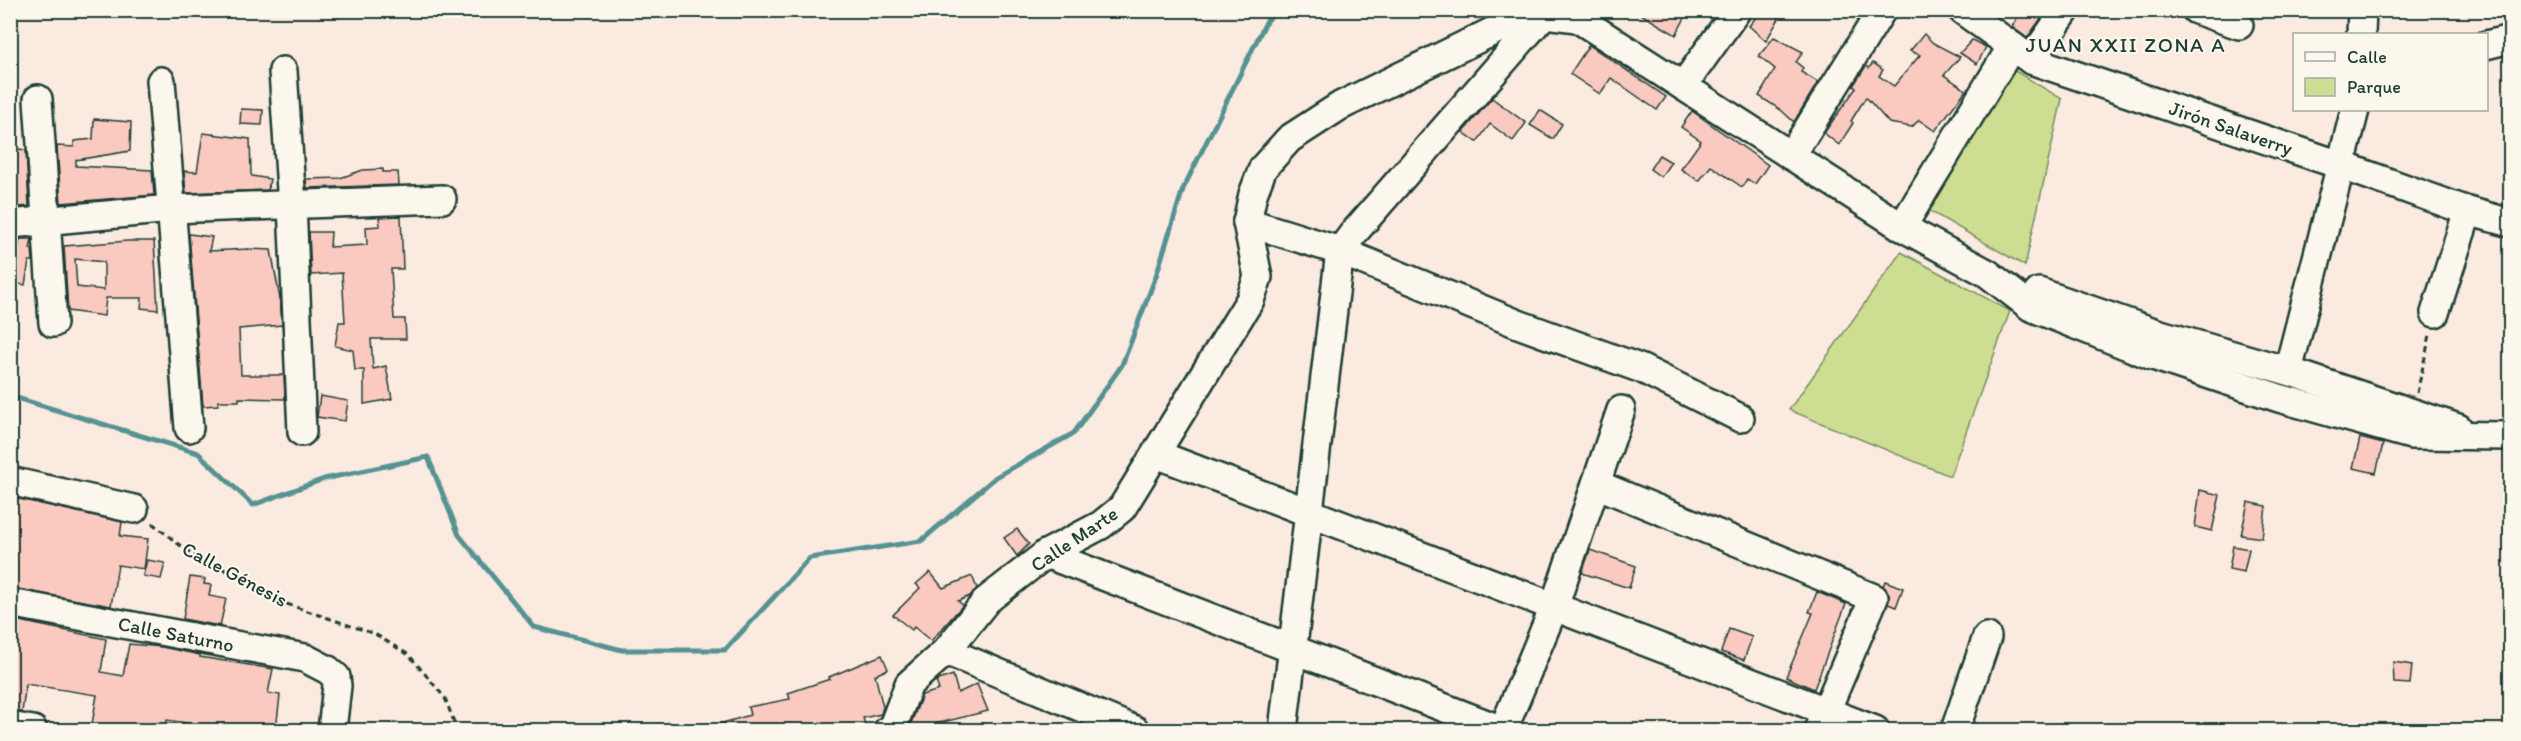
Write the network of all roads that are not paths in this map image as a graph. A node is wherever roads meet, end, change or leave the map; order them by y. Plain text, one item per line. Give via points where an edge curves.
1 (1737, 10) edge
2 (1882, 10) edge
3 (1962, 10) edge
4 (2066, 10) edge
5 (2196, 10) edge
6 (2362, 10) edge
7 (1546, 12) edge
8 (2239, 25) dead end
9 (2361, 33) edge
10 (2511, 39) edge
11 (2488, 45) edge
12 (2022, 53) junction
13 (283, 71) dead end
14 (161, 81) dead end
15 (1683, 86) junction
16 (38, 99) dead end
17 (2355, 111) edge
18 (1791, 156) junction
19 (2340, 165) junction
20 (442, 199) dead end
21 (292, 205) junction
22 (171, 209) junction
23 (2468, 211) junction
24 (46, 220) junction
25 (1247, 222) junction
26 (2511, 223) edge
27 (10, 224) edge
28 (1902, 227) junction
29 (1340, 251) junction
30 (1987, 273) junction
31 (2435, 313) road end
32 (53, 323) dead end
33 (2288, 371) junction
34 (1621, 411) dead end
35 (1740, 418) dead end
36 (189, 428) dead end
37 (302, 432) dead end
38 (2478, 436) junction
39 (2511, 436) edge
40 (1156, 454) junction
41 (10, 481) edge
42 (1596, 483) junction
43 (134, 509) road end
44 (1311, 514) junction
45 (1046, 554) junction
46 (10, 603) edge
47 (1554, 607) junction
48 (1987, 637) dead end
49 (1292, 650) junction
50 (946, 651) junction
51 (1822, 721) edge
52 (10, 726) edge
53 (892, 729) edge
54 (33, 730) edge
55 (332, 730) edge
56 (1135, 730) edge
57 (1283, 730) edge
58 (1502, 730) edge
59 (1875, 730) edge
60 (1954, 730) edge

1 - 15 street
2 - 18 street
3 - 12 street, Jirón Salaverry
4 - 12 street
5 - 8 street
6 - 9 street
7 - 15 street via 1577,18
7 - 25 street via 1499,28 1340,106 1289,139 1263,168
7 - 29 street
10 - 11 street
12 - 19 street, Jirón Salaverry
12 - 28 street
13 - 21 street
14 - 22 street
15 - 18 street
16 - 24 street
17 - 19 street
18 - 28 street
19 - 23 street, Jirón Salaverry
19 - 33 street
20 - 21 street
21 - 22 street
21 - 37 street
22 - 24 street
22 - 36 street
23 - 26 street, Jirón Salaverry
23 - 31 street
24 - 27 street
24 - 32 street
25 - 29 street
25 - 40 street, Calle Marte via 1258,277 1250,300
28 - 30 street
29 - 35 street via 1518,324 1642,369
29 - 44 street
30 - 33 street via 2157,333
30 - 38 street via 2031,307 2150,355 2279,398 2411,435
33 - 38 street
34 - 42 street
38 - 39 street
40 - 44 street
40 - 45 street, Calle Marte via 1122,508 1101,525
41 - 43 street
42 - 47 street
42 - 51 street via 1874,598
44 - 47 street
44 - 49 street
45 - 49 street
45 - 50 street, Calle Marte via 987,600
46 - 55 street, Calle Saturno via 305,658 336,677
47 - 51 street
47 - 58 street
48 - 60 street
49 - 57 street
49 - 58 street
50 - 53 street, Calle Marte via 909,684
50 - 56 street
51 - 59 street
52 - 54 street

